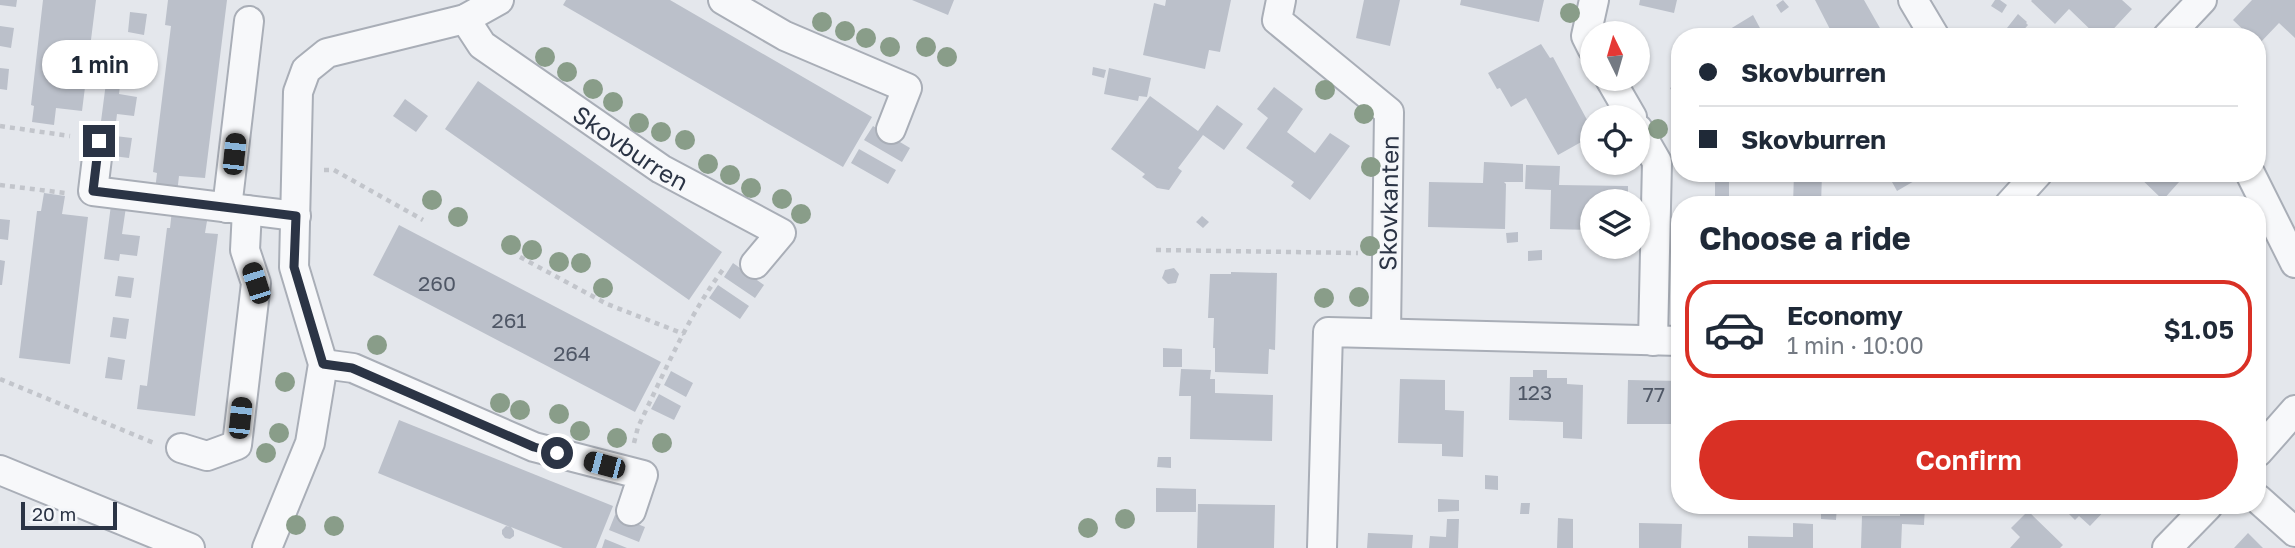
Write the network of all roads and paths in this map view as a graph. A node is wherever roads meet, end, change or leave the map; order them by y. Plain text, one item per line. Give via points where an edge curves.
1 (499, 0) edge
2 (723, 0) edge
3 (1281, 0) edge
4 (1594, 0) edge
5 (1913, 0) edge
6 (2202, 0) edge
7 (465, 19) junction
8 (249, 20) dead end
9 (1589, 21) edge
10 (1930, 28) edge
11 (2176, 28) edge
12 (0, 126) edge
13 (891, 128) dead end
14 (99, 141) joint
15 (1650, 150) edge
16 (297, 169) junction
17 (0, 185) edge
18 (93, 191) junction
19 (2266, 202) edge
20 (237, 209) junction
21 (296, 216) junction
22 (423, 220) dead end
23 (1156, 250) dead end
24 (2293, 252) edge
25 (1387, 253) junction
26 (520, 257) dead end
27 (755, 264) joint
28 (1386, 333) junction
29 (684, 334) junction
30 (1666, 341) edge
31 (323, 364) junction
32 (0, 379) edge
33 (2295, 410) edge
34 (2266, 443) edge
35 (181, 448) joint
36 (0, 470) edge
37 (627, 471) junction
38 (2266, 506) edge
39 (631, 511) dead end
40 (2200, 514) edge
41 (2295, 532) edge
42 (190, 548) edge
43 (267, 548) edge
44 (1322, 548) edge
45 (2167, 548) edge

1 - 7 street
2 - 13 street via 785,36 907,88
3 - 25 street, Skovkanten via 1277,20 1389,112
4 - 9 street
5 - 10 street
6 - 11 street
7 - 16 street via 327,53 306,71 299,92
7 - 27 street, Skovburren via 482,45 661,169 781,233
8 - 20 street
12 - 14 path
14 - 18 street
15 - 30 street via 1657,162
16 - 21 street
16 - 22 path via 334,170
17 - 18 path via 82,195
18 - 20 street
19 - 24 street
20 - 21 street
20 - 35 street via 256,283 237,445 207,456
21 - 31 street via 294,267
23 - 25 path
25 - 28 street, Skovkanten
26 - 29 path via 607,303
27 - 29 path via 732,258
28 - 30 street
28 - 44 street via 1328,332
29 - 37 path via 638,427
31 - 37 street via 352,368 534,447
31 - 43 street via 310,443
32 - 35 path via 170,449
33 - 34 street
36 - 42 street
37 - 39 street via 643,475
38 - 41 street
40 - 45 street

